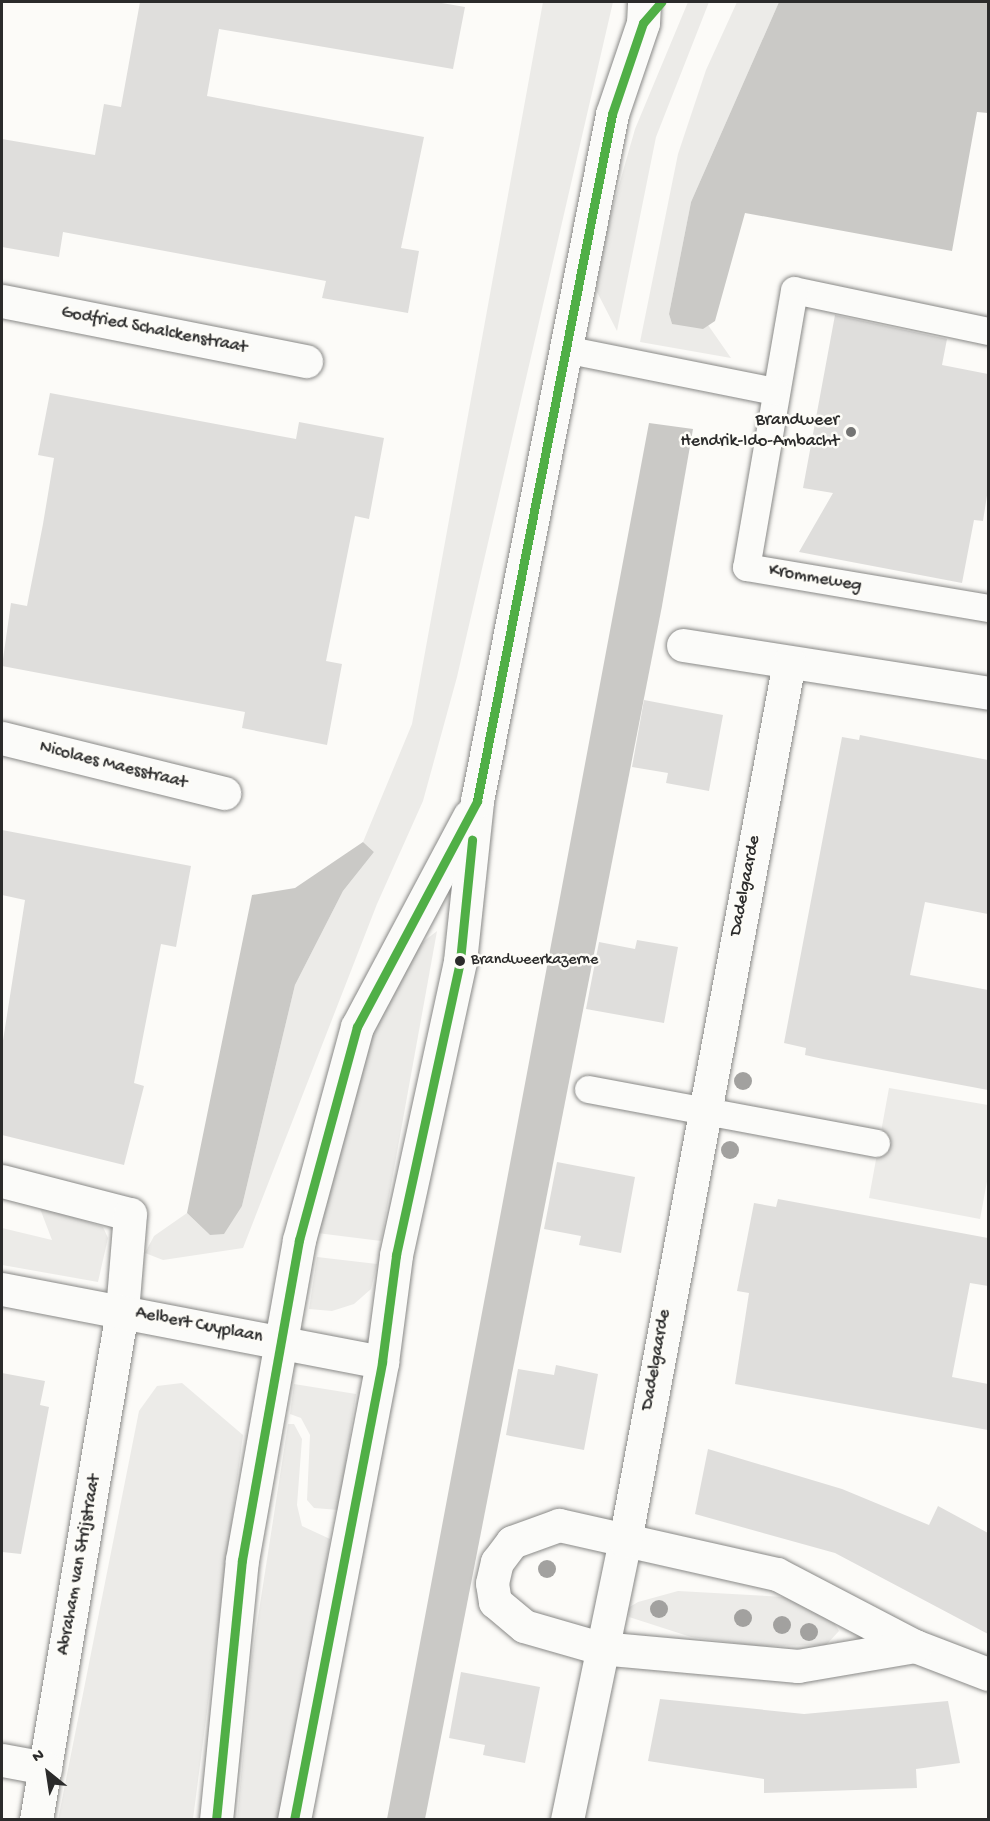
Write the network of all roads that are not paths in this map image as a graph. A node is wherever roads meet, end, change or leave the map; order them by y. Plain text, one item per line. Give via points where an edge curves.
1 (649, 9) edge
2 (2, 301) edge
3 (988, 331) edge
4 (564, 349) junction
5 (306, 361) dead end
6 (775, 391) junction
7 (988, 608) edge
8 (683, 645) dead end
9 (789, 662) junction
10 (988, 693) edge
11 (2, 738) edge
12 (224, 793) dead end
13 (477, 801) junction
14 (588, 1089) dead end
15 (703, 1109) junction
16 (876, 1143) dead end
17 (2, 1181) edge
18 (2, 1289) edge
19 (122, 1311) junction
20 (284, 1344) junction
21 (382, 1362) junction
22 (625, 1541) junction
23 (915, 1646) junction
24 (600, 1648) junction
25 (988, 1674) edge
26 (2, 1760) edge
27 (45, 1768) junction
28 (36, 1820) edge
29 (216, 1820) edge
30 (294, 1820) edge
31 (567, 1820) edge

1 - 4 street via 612,114
2 - 5 street, Godfried Schalckenstraat
3 - 6 lane, Krommeweg via 794,290
4 - 6 lane
4 - 13 street
6 - 7 lane, Krommeweg via 746,567
8 - 9 street
9 - 10 street
9 - 15 street, Dadelgaarde
11 - 12 street, Nicolaes Maesstraat
13 - 20 street via 357,1027 299,1240
13 - 21 street via 460,961 396,1255
14 - 15 lane
15 - 16 lane
15 - 22 street, Dadelgaarde
17 - 19 street, Aelbert Cuyplaan via 130,1214
18 - 19 street, Aelbert Cuyplaan
19 - 20 street, Aelbert Cuyplaan
19 - 27 street, Abraham van Strijstraat
20 - 21 street, Aelbert Cuyplaan
20 - 29 street via 242,1560
21 - 30 street
22 - 23 street via 777,1574
22 - 24 street, Dadelgaarde
22 - 24 street via 559,1525 512,1542 497,1562 492,1583 495,1602 524,1626
23 - 24 street via 798,1666
23 - 25 street
24 - 31 street, Dadelgaarde
26 - 27 street
27 - 28 street, Abraham van Strijstraat

